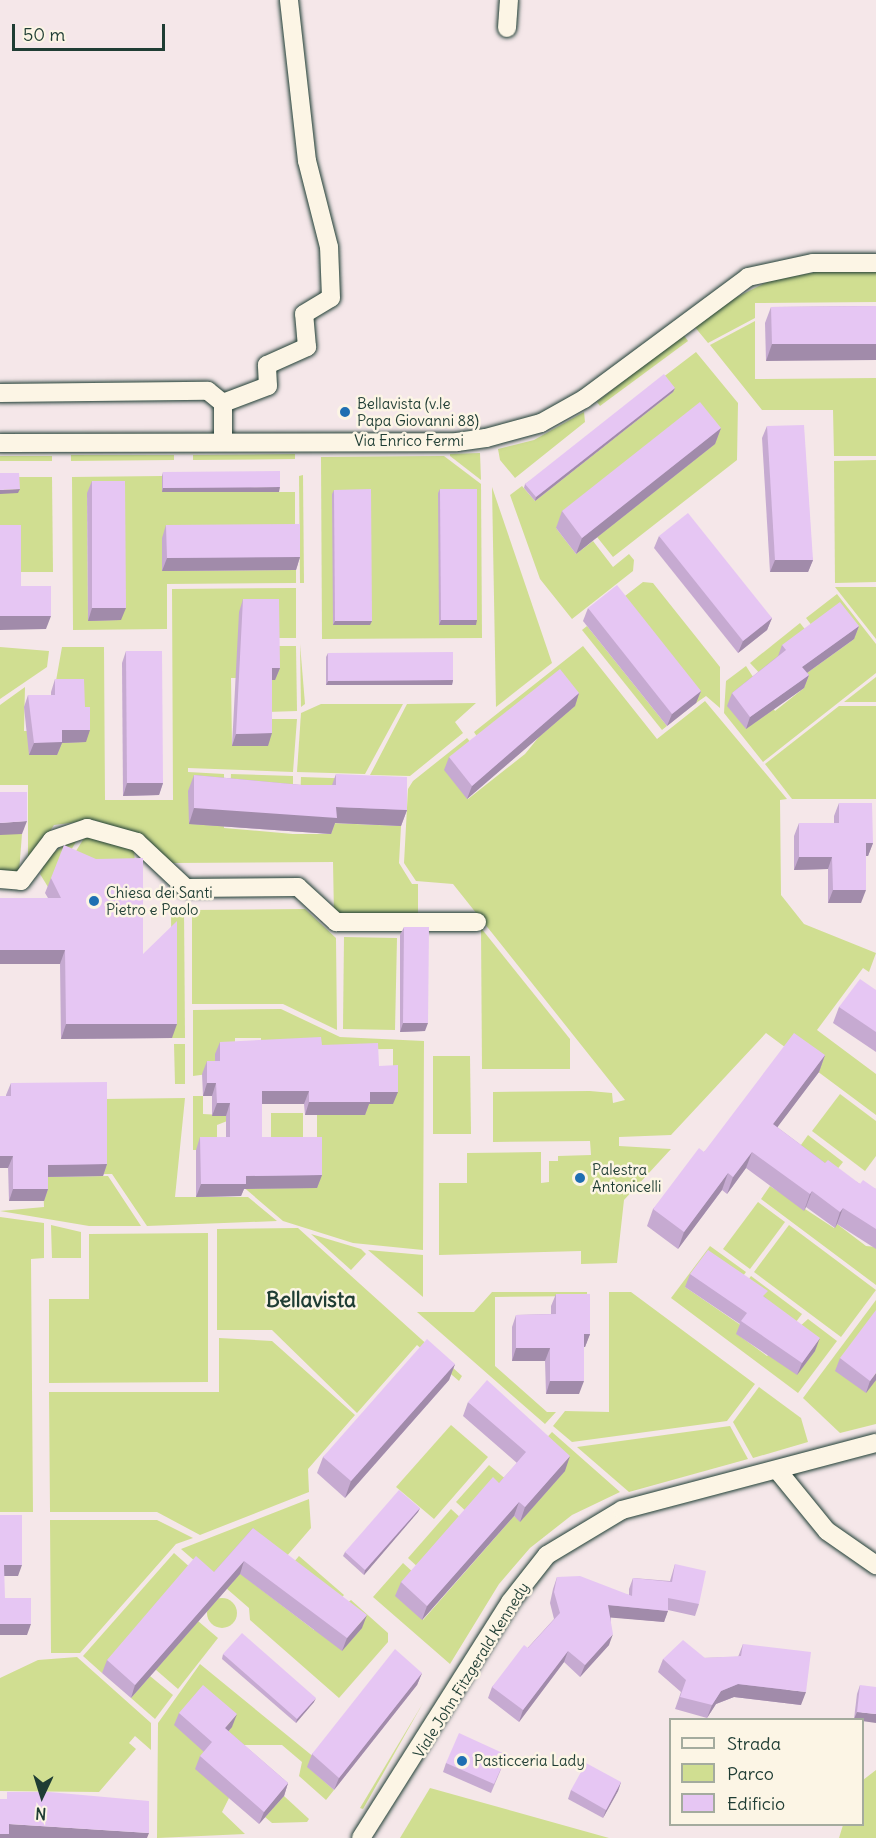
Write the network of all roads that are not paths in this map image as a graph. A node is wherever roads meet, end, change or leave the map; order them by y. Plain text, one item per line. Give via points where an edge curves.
1 (289, 0) edge
2 (509, 0) edge
3 (507, 28) dead end
4 (876, 263) edge
5 (0, 393) edge
6 (224, 403) junction
7 (223, 440) junction
8 (0, 443) edge
9 (0, 879) edge
10 (477, 922) dead end
11 (876, 1443) edge
12 (778, 1471) junction
13 (876, 1565) edge
14 (361, 1838) edge

1 - 6 street via 307,160 329,247 331,298 304,314 307,348 267,365 268,386
2 - 3 street
4 - 7 street, Via Enrico Fermi via 813,263 748,277 584,399 541,423 501,434 457,442
5 - 6 street via 208,391
6 - 7 street
7 - 8 street, Via Enrico Fermi
9 - 10 street via 21,881 52,840 87,828 137,842 186,888 298,887 336,922
11 - 12 street, Viale John Fitzgerald Kennedy
12 - 13 street via 827,1532
12 - 14 street, Viale John Fitzgerald Kennedy via 622,1510 547,1555 510,1602

